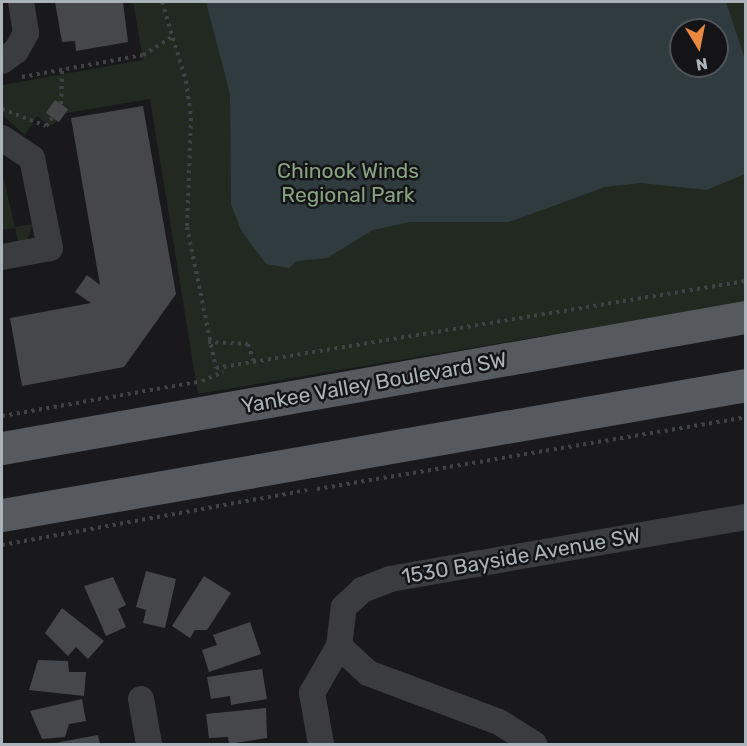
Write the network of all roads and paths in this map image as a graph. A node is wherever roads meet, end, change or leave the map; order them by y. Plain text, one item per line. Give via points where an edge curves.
1 (21, 2) edge
2 (162, 2) edge
3 (172, 36) junction
4 (7, 70) edge
5 (62, 70) junction
6 (61, 104) dead end
7 (2, 109) edge
8 (52, 118) dead end
9 (2, 138) edge
10 (2, 257) edge
11 (746, 281) edge
12 (746, 317) edge
13 (208, 342) junction
14 (255, 366) junction
15 (224, 371) junction
16 (740, 387) edge
17 (2, 416) edge
18 (746, 417) edge
19 (2, 448) edge
20 (2, 515) edge
21 (746, 517) edge
22 (2, 545) edge
23 (339, 646) junction
24 (141, 699) dead end
25 (149, 744) edge
26 (321, 744) edge
27 (534, 744) edge

1 - 4 street via 26,33
2 - 3 path
3 - 5 path via 143,55
3 - 13 path via 191,118 188,227
4 - 5 path
5 - 6 path
7 - 8 path via 46,126
9 - 10 street via 33,158 50,248
11 - 14 path
12 - 19 main road, Yankee Valley Boulevard SW
13 - 14 path via 248,344
13 - 15 path via 212,362
14 - 15 path
15 - 17 path via 202,381
16 - 20 main road
18 - 22 path
21 - 23 street, 1530 Bayside Avenue SW via 390,579 362,590 344,607
23 - 26 street, 1530 Bayside Avenue SW via 312,693
23 - 27 street via 368,673 499,722
24 - 25 street

